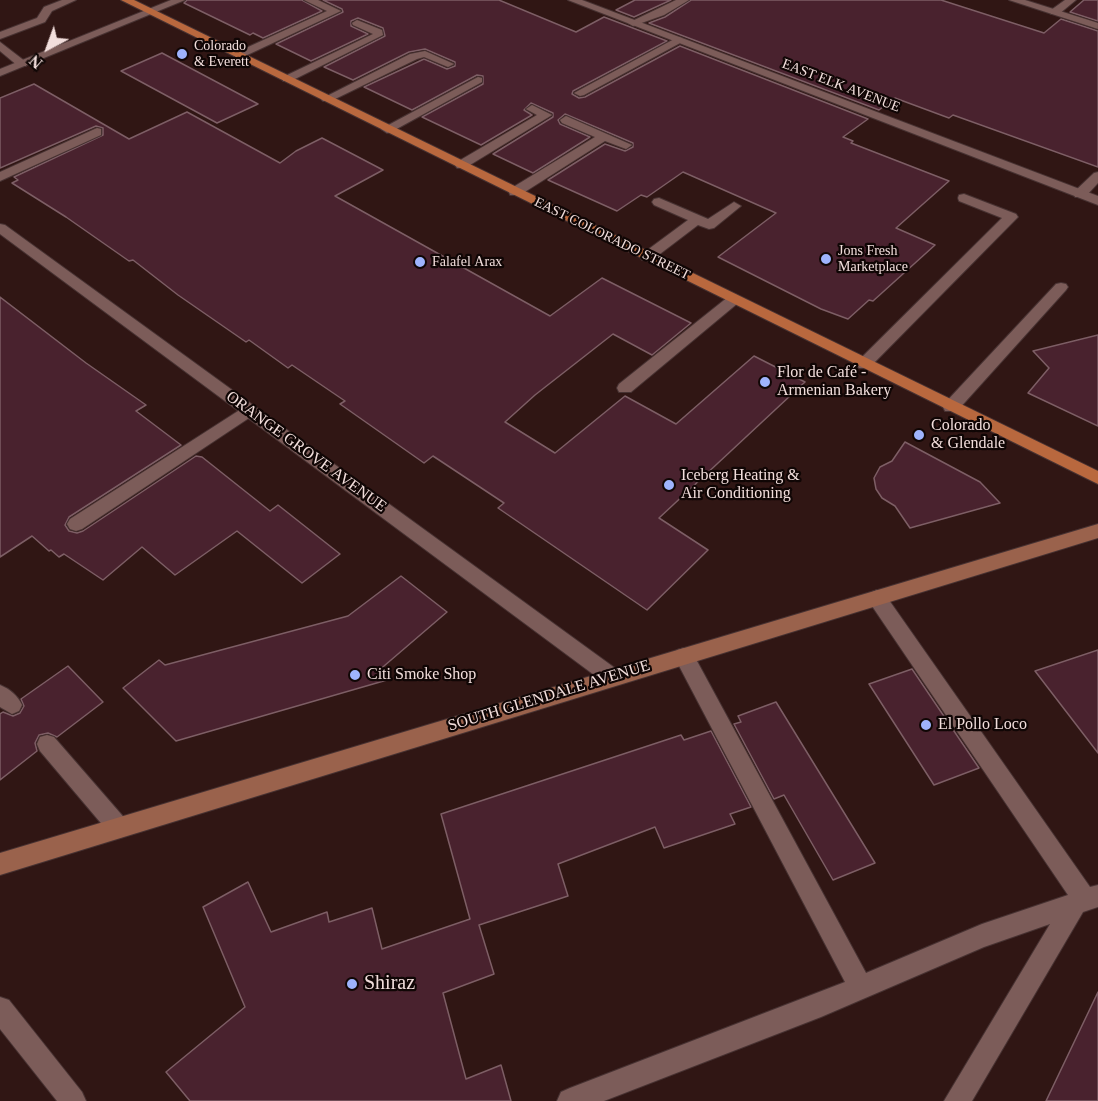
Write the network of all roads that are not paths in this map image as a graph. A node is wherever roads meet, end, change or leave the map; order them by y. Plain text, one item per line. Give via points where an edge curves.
1 (71, 0) edge
2 (126, 0) edge
3 (180, 0) edge
4 (309, 0) edge
5 (573, 0) edge
6 (684, 0) edge
7 (1014, 0) edge
8 (1071, 0) edge
9 (150, 12) junction
10 (1055, 12) junction
11 (357, 23) dead end
12 (633, 23) junction
13 (1098, 26) edge
14 (0, 36) edge
15 (678, 40) junction
16 (0, 45) edge
17 (414, 46) dead end
18 (238, 55) junction
19 (22, 64) junction
20 (448, 64) dead end
21 (0, 74) edge
22 (287, 79) junction
23 (478, 80) dead end
24 (580, 93) dead end
25 (322, 97) junction
26 (532, 109) dead end
27 (566, 120) dead end
28 (387, 129) junction
29 (97, 132) dead end
30 (603, 137) junction
31 (626, 145) dead end
32 (461, 165) junction
33 (1098, 176) edge
34 (0, 177) edge
35 (515, 192) junction
36 (1080, 194) junction
37 (964, 198) dead end
38 (1096, 198) edge
39 (659, 202) dead end
40 (734, 206) dead end
41 (697, 219) junction
42 (0, 228) edge
43 (647, 257) junction
44 (1061, 286) dead end
45 (733, 300) junction
46 (864, 364) junction
47 (625, 388) dead end
48 (951, 407) junction
49 (249, 410) junction
50 (1098, 478) edge
51 (76, 524) dead end
52 (1098, 531) edge
53 (877, 598) junction
54 (684, 656) junction
55 (612, 677) junction
56 (47, 744) dead end
57 (119, 828) junction
58 (0, 864) edge
59 (1086, 900) edge
60 (861, 988) junction
61 (0, 1009) edge
62 (73, 1101) edge
63 (570, 1101) edge
64 (957, 1101) edge

1 - 14 street via 48,9 41,20
2 - 9 main road, EAST COLORADO STREET
3 - 9 street
4 - 18 street via 336,11
5 - 12 street, EAST ELK AVENUE
6 - 12 street
7 - 10 street
8 - 10 street
9 - 18 main road, EAST COLORADO STREET
9 - 19 street
10 - 13 street
11 - 22 street via 378,35
12 - 15 street, EAST ELK AVENUE
15 - 24 street
15 - 36 street, EAST ELK AVENUE
16 - 19 street
17 - 25 street
18 - 22 main road, EAST COLORADO STREET
19 - 21 street
20 - 25 street via 425,54 414,56
22 - 25 main road, EAST COLORADO STREET
23 - 28 street
25 - 28 main road, EAST COLORADO STREET
26 - 32 street via 546,115
27 - 30 street
28 - 32 main road, EAST COLORADO STREET
29 - 34 street
30 - 31 street
30 - 35 street
32 - 35 main road, EAST COLORADO STREET
33 - 36 street
35 - 43 main road, EAST COLORADO STREET
36 - 38 street, EAST ELK AVENUE
37 - 46 street via 1011,218
39 - 41 street
40 - 41 street via 709,225
41 - 43 street
42 - 49 street, ORANGE GROVE AVENUE
43 - 45 main road, EAST COLORADO STREET
44 - 48 street
45 - 46 main road, EAST COLORADO STREET
45 - 47 street
46 - 48 main road, EAST COLORADO STREET
48 - 50 main road, EAST COLORADO STREET
49 - 51 street
49 - 55 street, ORANGE GROVE AVENUE
52 - 53 main road, SOUTH GLENDALE AVENUE
53 - 54 main road, SOUTH GLENDALE AVENUE
53 - 59 street
54 - 55 main road, SOUTH GLENDALE AVENUE
54 - 60 street
55 - 57 main road, SOUTH GLENDALE AVENUE
56 - 57 street
57 - 58 main road, SOUTH GLENDALE AVENUE
59 - 60 street via 982,936
59 - 64 street
60 - 63 street
61 - 62 street

